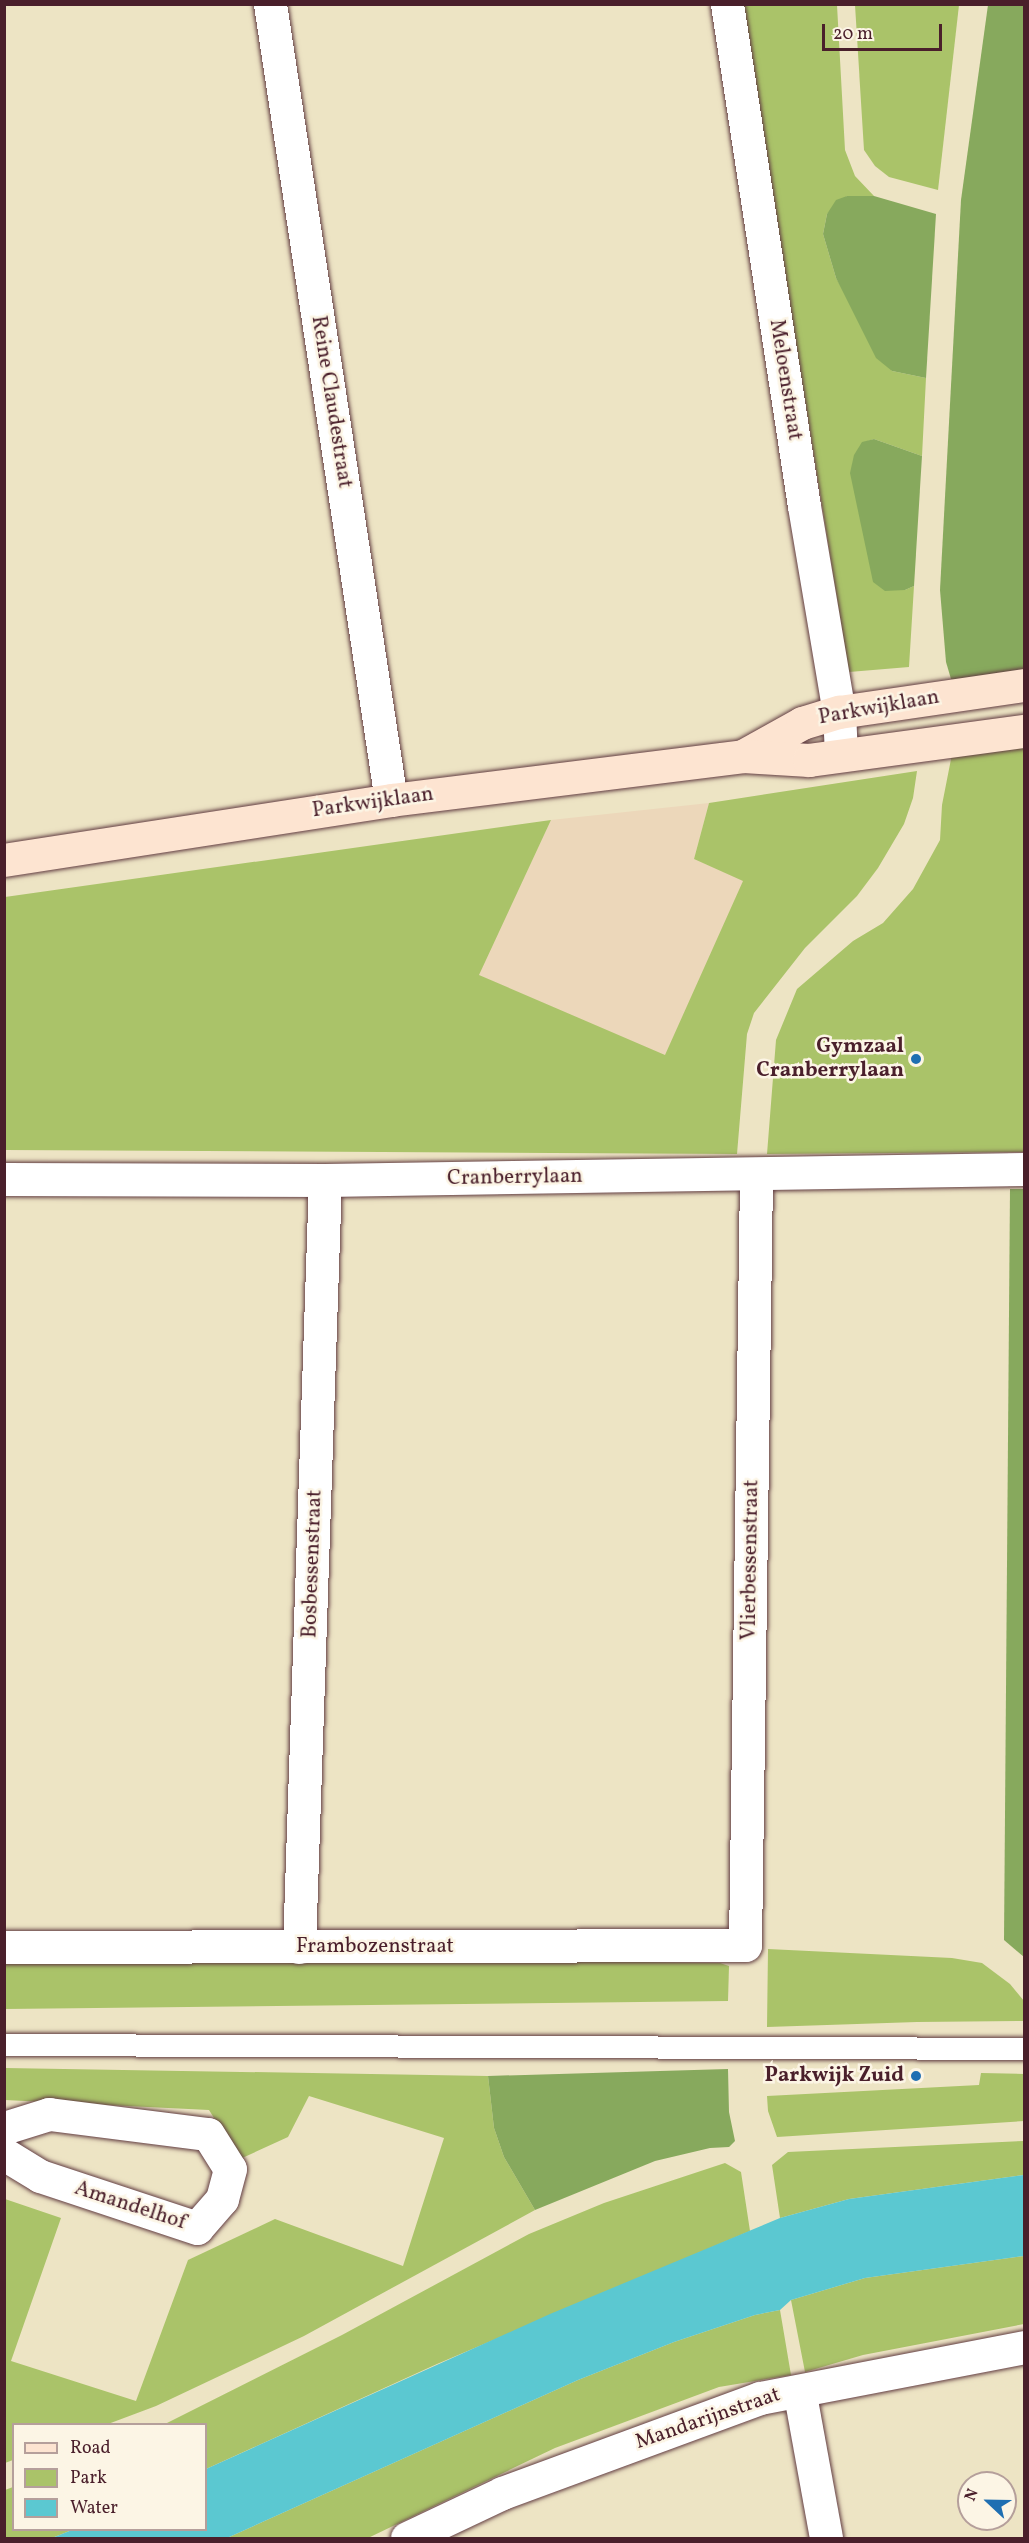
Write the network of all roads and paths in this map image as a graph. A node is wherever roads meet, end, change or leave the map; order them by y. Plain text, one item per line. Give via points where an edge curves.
1 (270, 4) edge
2 (727, 4) edge
3 (1024, 685) edge
4 (839, 712) junction
5 (1024, 731) edge
6 (841, 754) junction
7 (743, 756) junction
8 (391, 800) junction
9 (4, 860) edge
10 (1024, 1169) edge
11 (756, 1175) junction
12 (4, 1179) edge
13 (325, 1180) junction
14 (745, 1945) joint
15 (4, 1947) edge
16 (299, 1947) junction
17 (4, 2045) edge
18 (1024, 2049) edge
19 (4, 2128) edge
20 (4, 2154) edge
21 (1024, 2347) edge
22 (801, 2400) dead end
23 (407, 2538) edge
24 (826, 2538) edge

1 - 8 street, Reine Claudestraat
2 - 4 street, Meloenstraat
3 - 4 street, Parkwijklaan
4 - 6 street, Meloenstraat
4 - 7 street, Parkwijklaan via 802,723
5 - 6 street, Parkwijklaan
6 - 7 street, Parkwijklaan via 809,760
7 - 8 street, Parkwijklaan
8 - 9 street, Parkwijklaan
10 - 11 street, Cranberrylaan
11 - 13 street, Cranberrylaan
11 - 14 street, Vlierbessenstraat
12 - 13 street, Cranberrylaan
13 - 16 street, Bosbessenstraat
14 - 16 street, Frambozenstraat
15 - 16 street, Frambozenstraat
17 - 18 lane
19 - 20 street, Amandelhof via 49,2114 208,2134 230,2169 222,2199 197,2228 40,2176
21 - 23 street, Mandarijnstraat via 760,2398 502,2493
22 - 24 street

